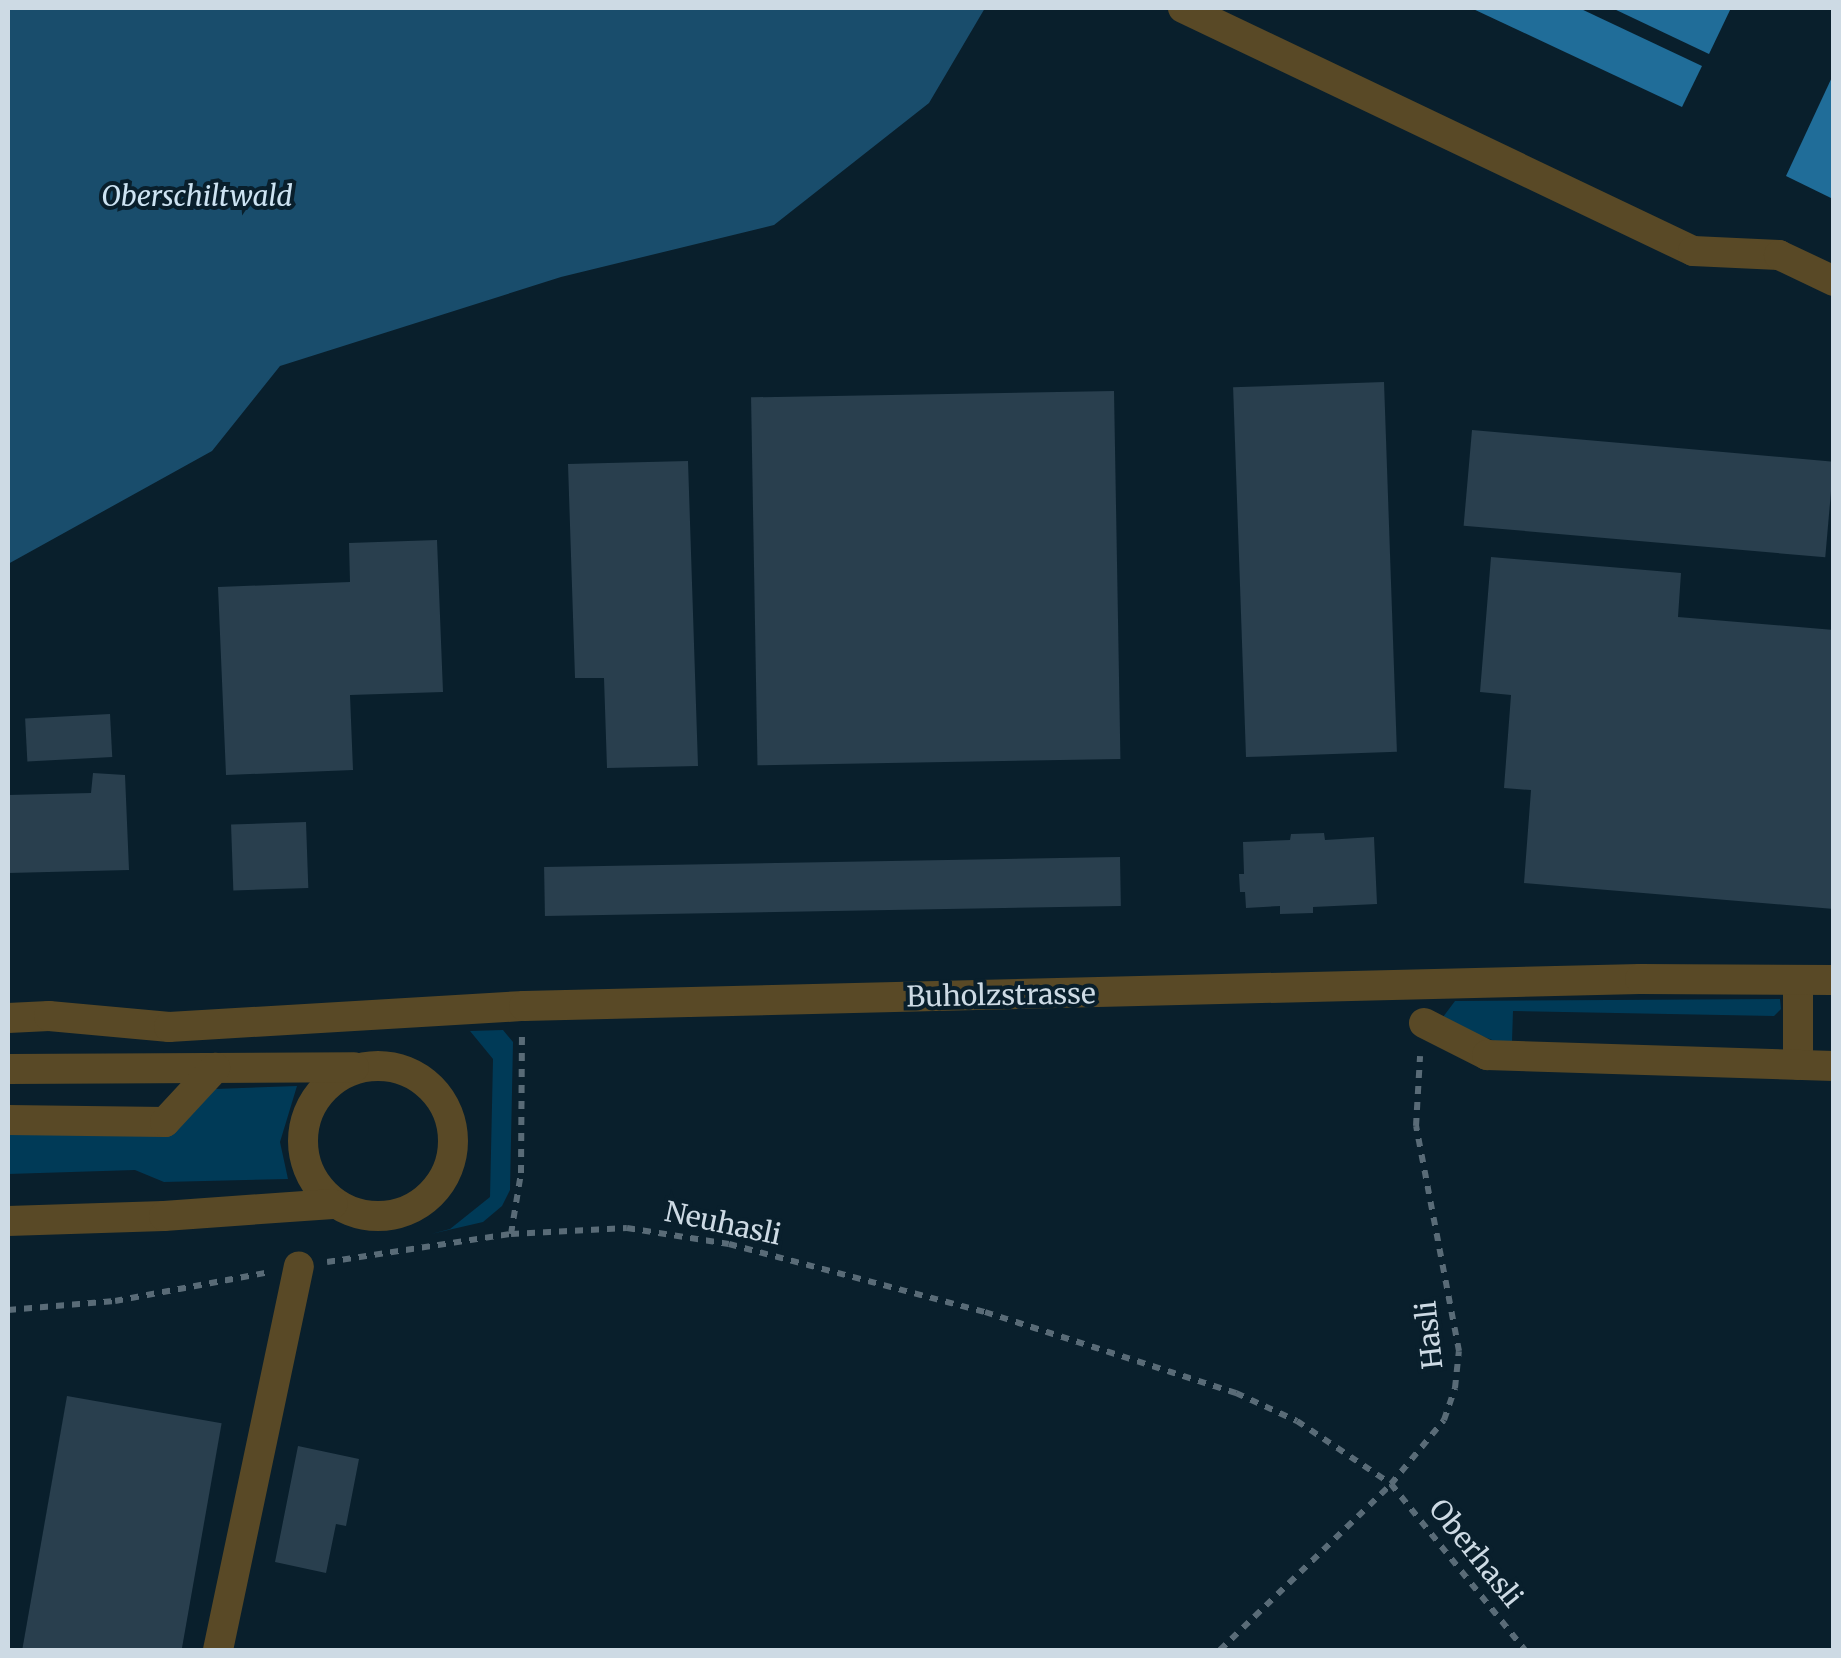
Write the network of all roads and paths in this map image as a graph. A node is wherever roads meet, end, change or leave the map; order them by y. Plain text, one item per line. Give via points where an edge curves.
1 (1183, 8) edge
2 (1834, 281) edge
3 (1798, 980) junction
4 (1834, 980) edge
5 (524, 1006) junction
6 (8, 1018) edge
7 (1424, 1022) joint
8 (1798, 1065) junction
9 (362, 1066) junction
10 (1834, 1066) edge
11 (8, 1068) edge
12 (215, 1068) junction
13 (8, 1120) edge
14 (334, 1204) junction
15 (8, 1221) edge
16 (512, 1234) junction
17 (299, 1266) junction
18 (8, 1310) edge
19 (1391, 1484) junction
20 (218, 1650) edge
21 (1220, 1650) edge
22 (1525, 1650) edge

1 - 2 street via 1693,251 1778,255
3 - 4 street, Buholzstrasse
3 - 5 street, Buholzstrasse
3 - 8 street
5 - 6 street, Buholzstrasse via 169,1027
5 - 16 path via 522,1173
7 - 8 street via 1486,1054
7 - 19 path, Hasli via 1416,1126 1459,1352 1444,1420
8 - 10 street
9 - 12 street
9 - 14 street via 314,1098 303,1126 308,1168
9 - 14 street via 392,1066 419,1077 440,1097 452,1123 454,1152 444,1180 423,1203 394,1216 363,1216
11 - 12 street
12 - 13 street via 164,1122
14 - 15 street
16 - 17 path, Neuhasli
16 - 19 path, Neuhasli via 626,1228 729,1244 986,1312 1236,1393 1297,1421
17 - 18 path, Neuhasli via 116,1301
17 - 20 street
19 - 21 path, Hasli
19 - 22 path, Oberhasli

